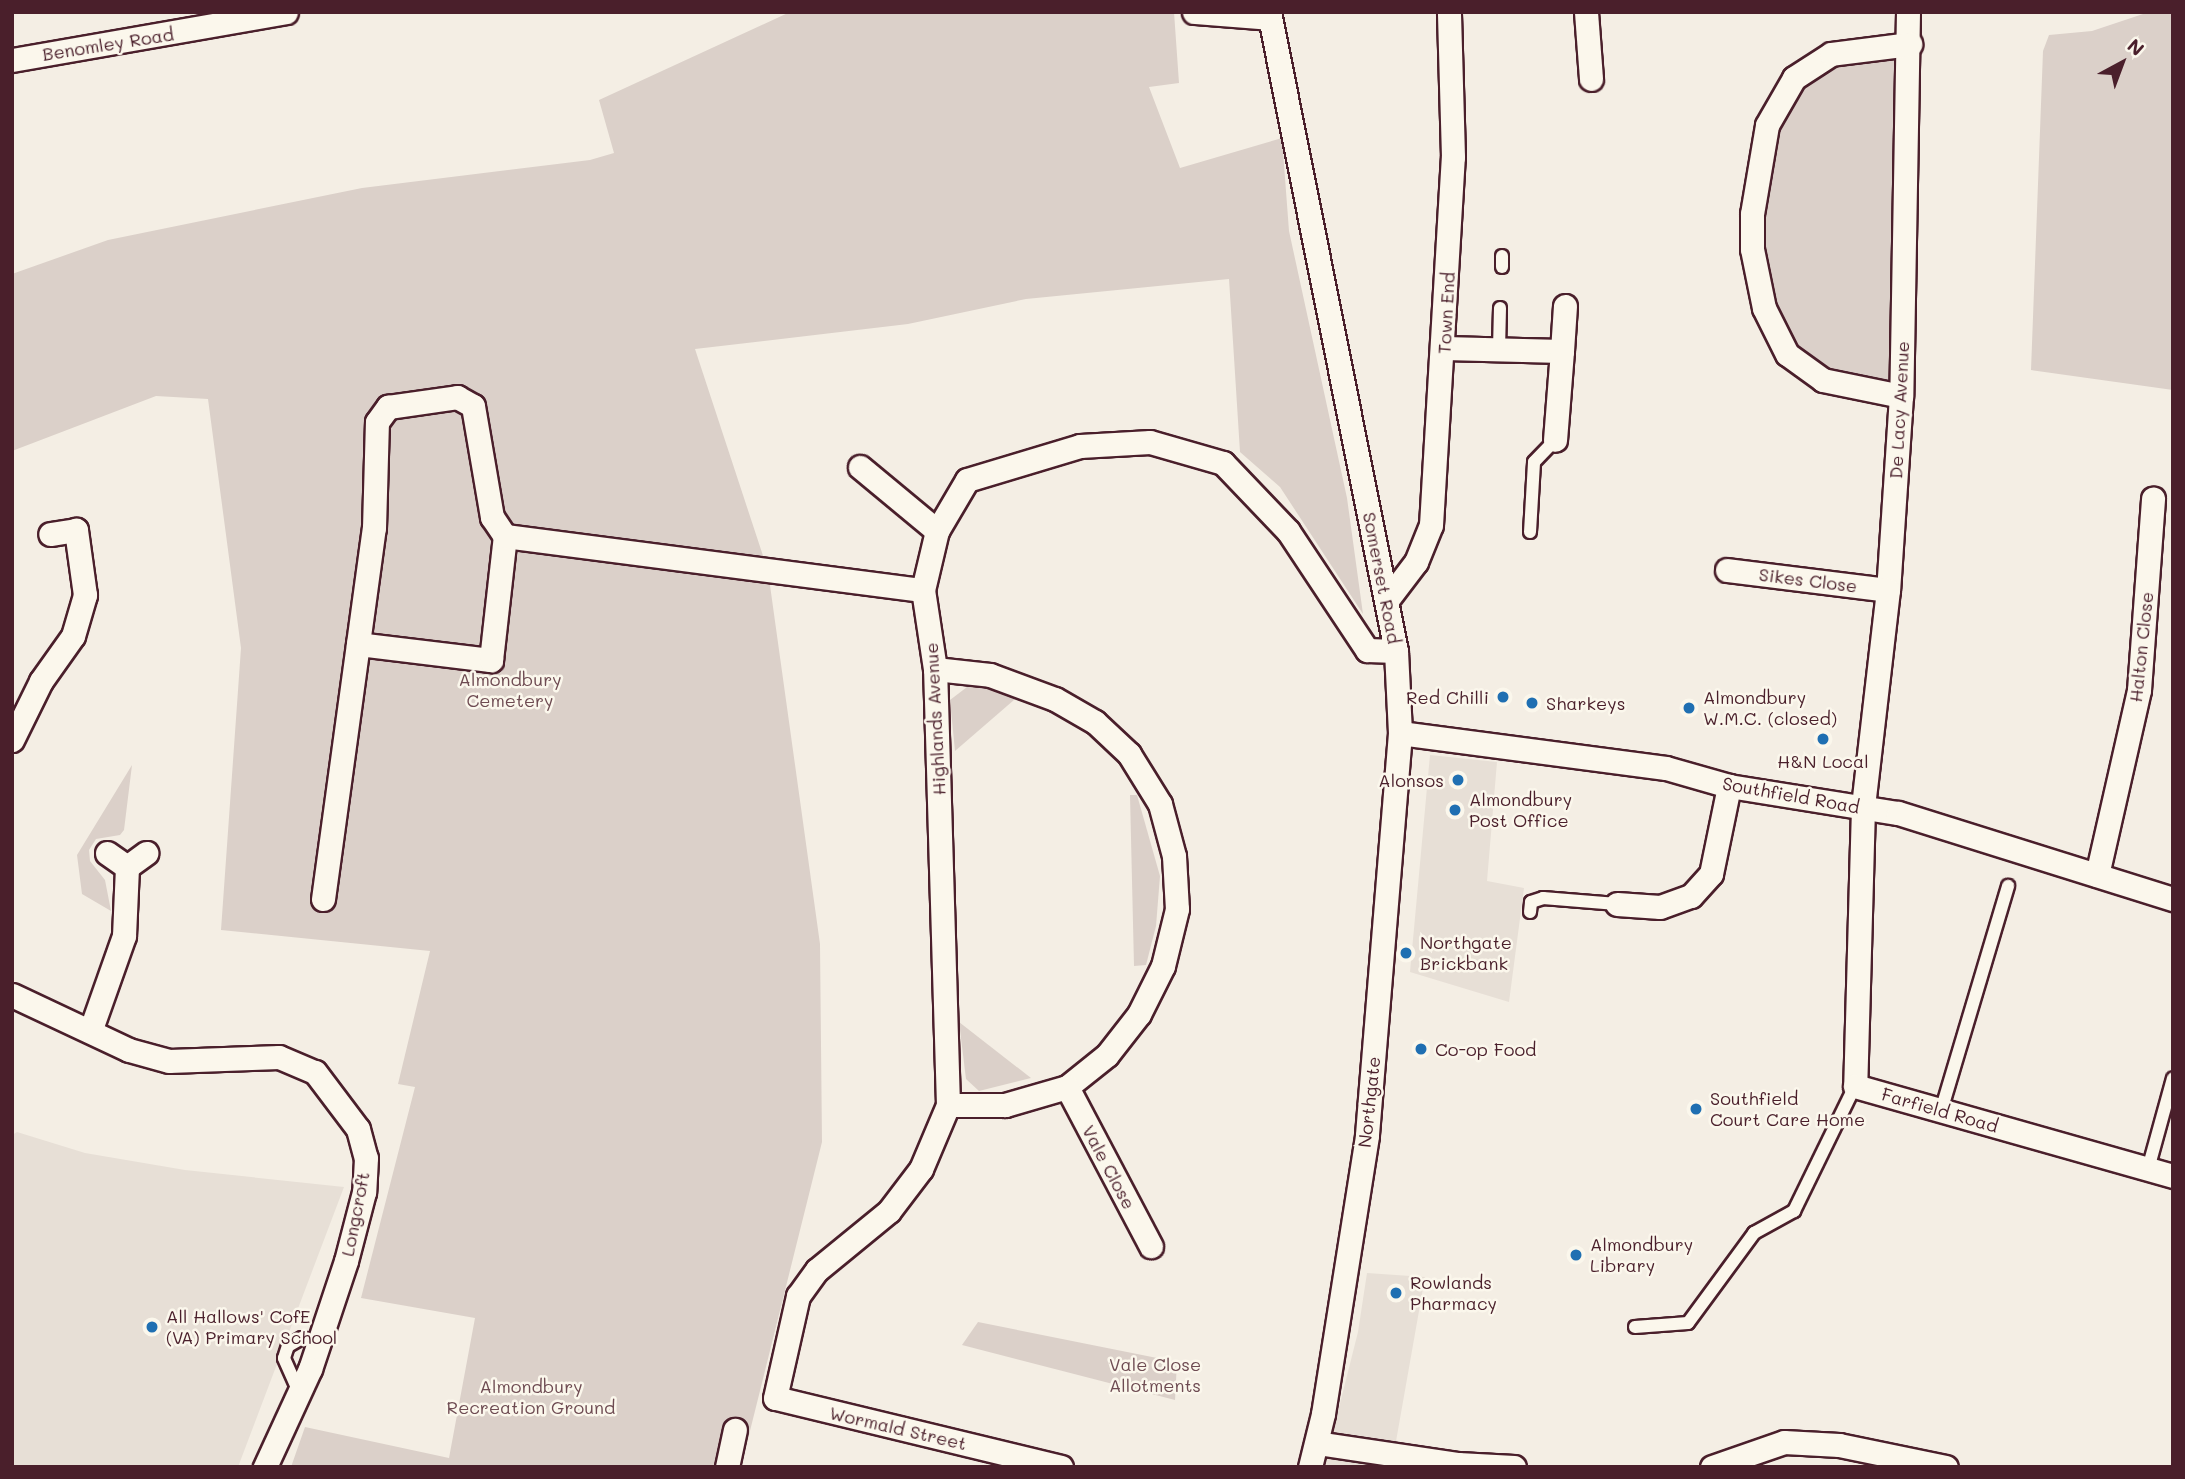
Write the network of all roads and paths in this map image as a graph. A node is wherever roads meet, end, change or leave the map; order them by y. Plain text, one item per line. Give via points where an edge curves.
1 (286, 12) edge
2 (1194, 12) edge
3 (1449, 12) edge
4 (1586, 12) edge
5 (1908, 12) edge
6 (1270, 15) edge
7 (192, 21) edge
8 (1910, 44) junction
9 (12, 60) edge
10 (1591, 79) dead end
11 (1565, 306) dead end
12 (1500, 308) dead end
13 (1444, 348) junction
14 (1499, 349) junction
15 (1562, 351) junction
16 (1901, 396) junction
17 (1555, 440) joint
18 (860, 467) dead end
19 (2154, 499) dead end
20 (937, 531) junction
21 (1530, 532) dead end
22 (50, 534) dead end
23 (505, 536) junction
24 (1727, 570) dead end
25 (923, 590) junction
26 (1888, 590) junction
27 (1387, 600) junction
28 (358, 645) junction
29 (1396, 651) junction
30 (936, 669) junction
31 (1400, 733) junction
32 (12, 740) edge
33 (1728, 786) junction
34 (1863, 807) junction
35 (107, 853) dead end
36 (146, 853) dead end
37 (127, 867) junction
38 (2097, 875) junction
39 (2008, 886) dead end
40 (323, 899) dead end
41 (2173, 899) edge
42 (1617, 904) joint
43 (1530, 912) dead end
44 (12, 995) edge
45 (91, 1029) junction
46 (2173, 1078) edge
47 (1855, 1086) junction
48 (1067, 1087) junction
49 (948, 1105) junction
50 (1941, 1111) junction
51 (2148, 1169) junction
52 (2173, 1176) edge
53 (1151, 1246) dead end
54 (1635, 1327) dead end
55 (775, 1398) joint
56 (735, 1430) dead end
57 (1317, 1443) junction
58 (265, 1467) edge
59 (727, 1467) edge
60 (1061, 1467) edge
61 (1310, 1467) edge
62 (1514, 1467) edge
63 (1712, 1467) edge
64 (1946, 1467) edge

1 - 7 street, Benomley Road
2 - 6 street
3 - 13 street, Town End via 1453,157
4 - 10 street
5 - 8 street, De Lacy Avenue
6 - 27 street, Somerset Road
7 - 9 street, Benomley Road
8 - 16 street, De Lacy Avenue
8 - 16 street via 1830,54 1794,78 1767,125 1752,214 1752,249 1764,308 1787,354 1823,380
11 - 15 street
12 - 14 lane
13 - 14 street
13 - 27 street, Town End via 1431,526 1416,562
14 - 15 street
15 - 17 street
16 - 26 street, De Lacy Avenue
17 - 21 lane via 1534,462
18 - 20 street
19 - 38 street, Halton Close via 2139,691
20 - 25 street, Highlands Avenue
20 - 29 street, Highlands Avenue via 967,480 1080,446 1150,442 1223,463 1288,531 1367,650
22 - 32 street via 76,530 85,596 73,636 41,681
23 - 25 street
23 - 28 street via 491,660
23 - 28 street via 492,517 473,407 457,397 388,407 377,422 373,528
24 - 26 street, Sikes Close
25 - 30 street, Highlands Avenue
26 - 34 street, De Lacy Avenue
27 - 29 street, Somerset Road
28 - 40 street
29 - 31 street, Somerset Road
30 - 48 street via 990,676 1055,699 1095,722 1129,754 1160,804 1174,856 1177,909 1163,966 1139,1014 1107,1055
30 - 49 street, Highlands Avenue
31 - 33 street, Southfield Road via 1666,768
31 - 57 street, Northgate via 1367,1136
33 - 34 street, Southfield Road
33 - 42 street via 1712,874 1691,896 1660,907
34 - 38 street, Southfield Road via 1898,813
34 - 47 street
35 - 37 street
36 - 37 street
37 - 45 street via 124,936
38 - 41 street, Southfield Road
39 - 50 lane
42 - 43 lane via 1543,898 1531,902
44 - 45 street, Longcroft
45 - 58 street, Longcroft via 129,1050 169,1061 279,1057 315,1072 339,1098 358,1129 366,1158 364,1192 318,1343
46 - 51 lane
47 - 50 street, Farfield Road
47 - 54 lane via 1794,1211 1754,1233 1688,1323
48 - 49 street via 1005,1105
48 - 53 street, Vale Close
49 - 55 street, Highlands Avenue via 921,1170 889,1211 817,1270 798,1296
50 - 51 street, Farfield Road
51 - 52 street, Farfield Road
55 - 60 street, Wormald Street
56 - 59 street
57 - 61 street, Northgate
57 - 62 street via 1458,1464
63 - 64 street via 1784,1442 1839,1446

